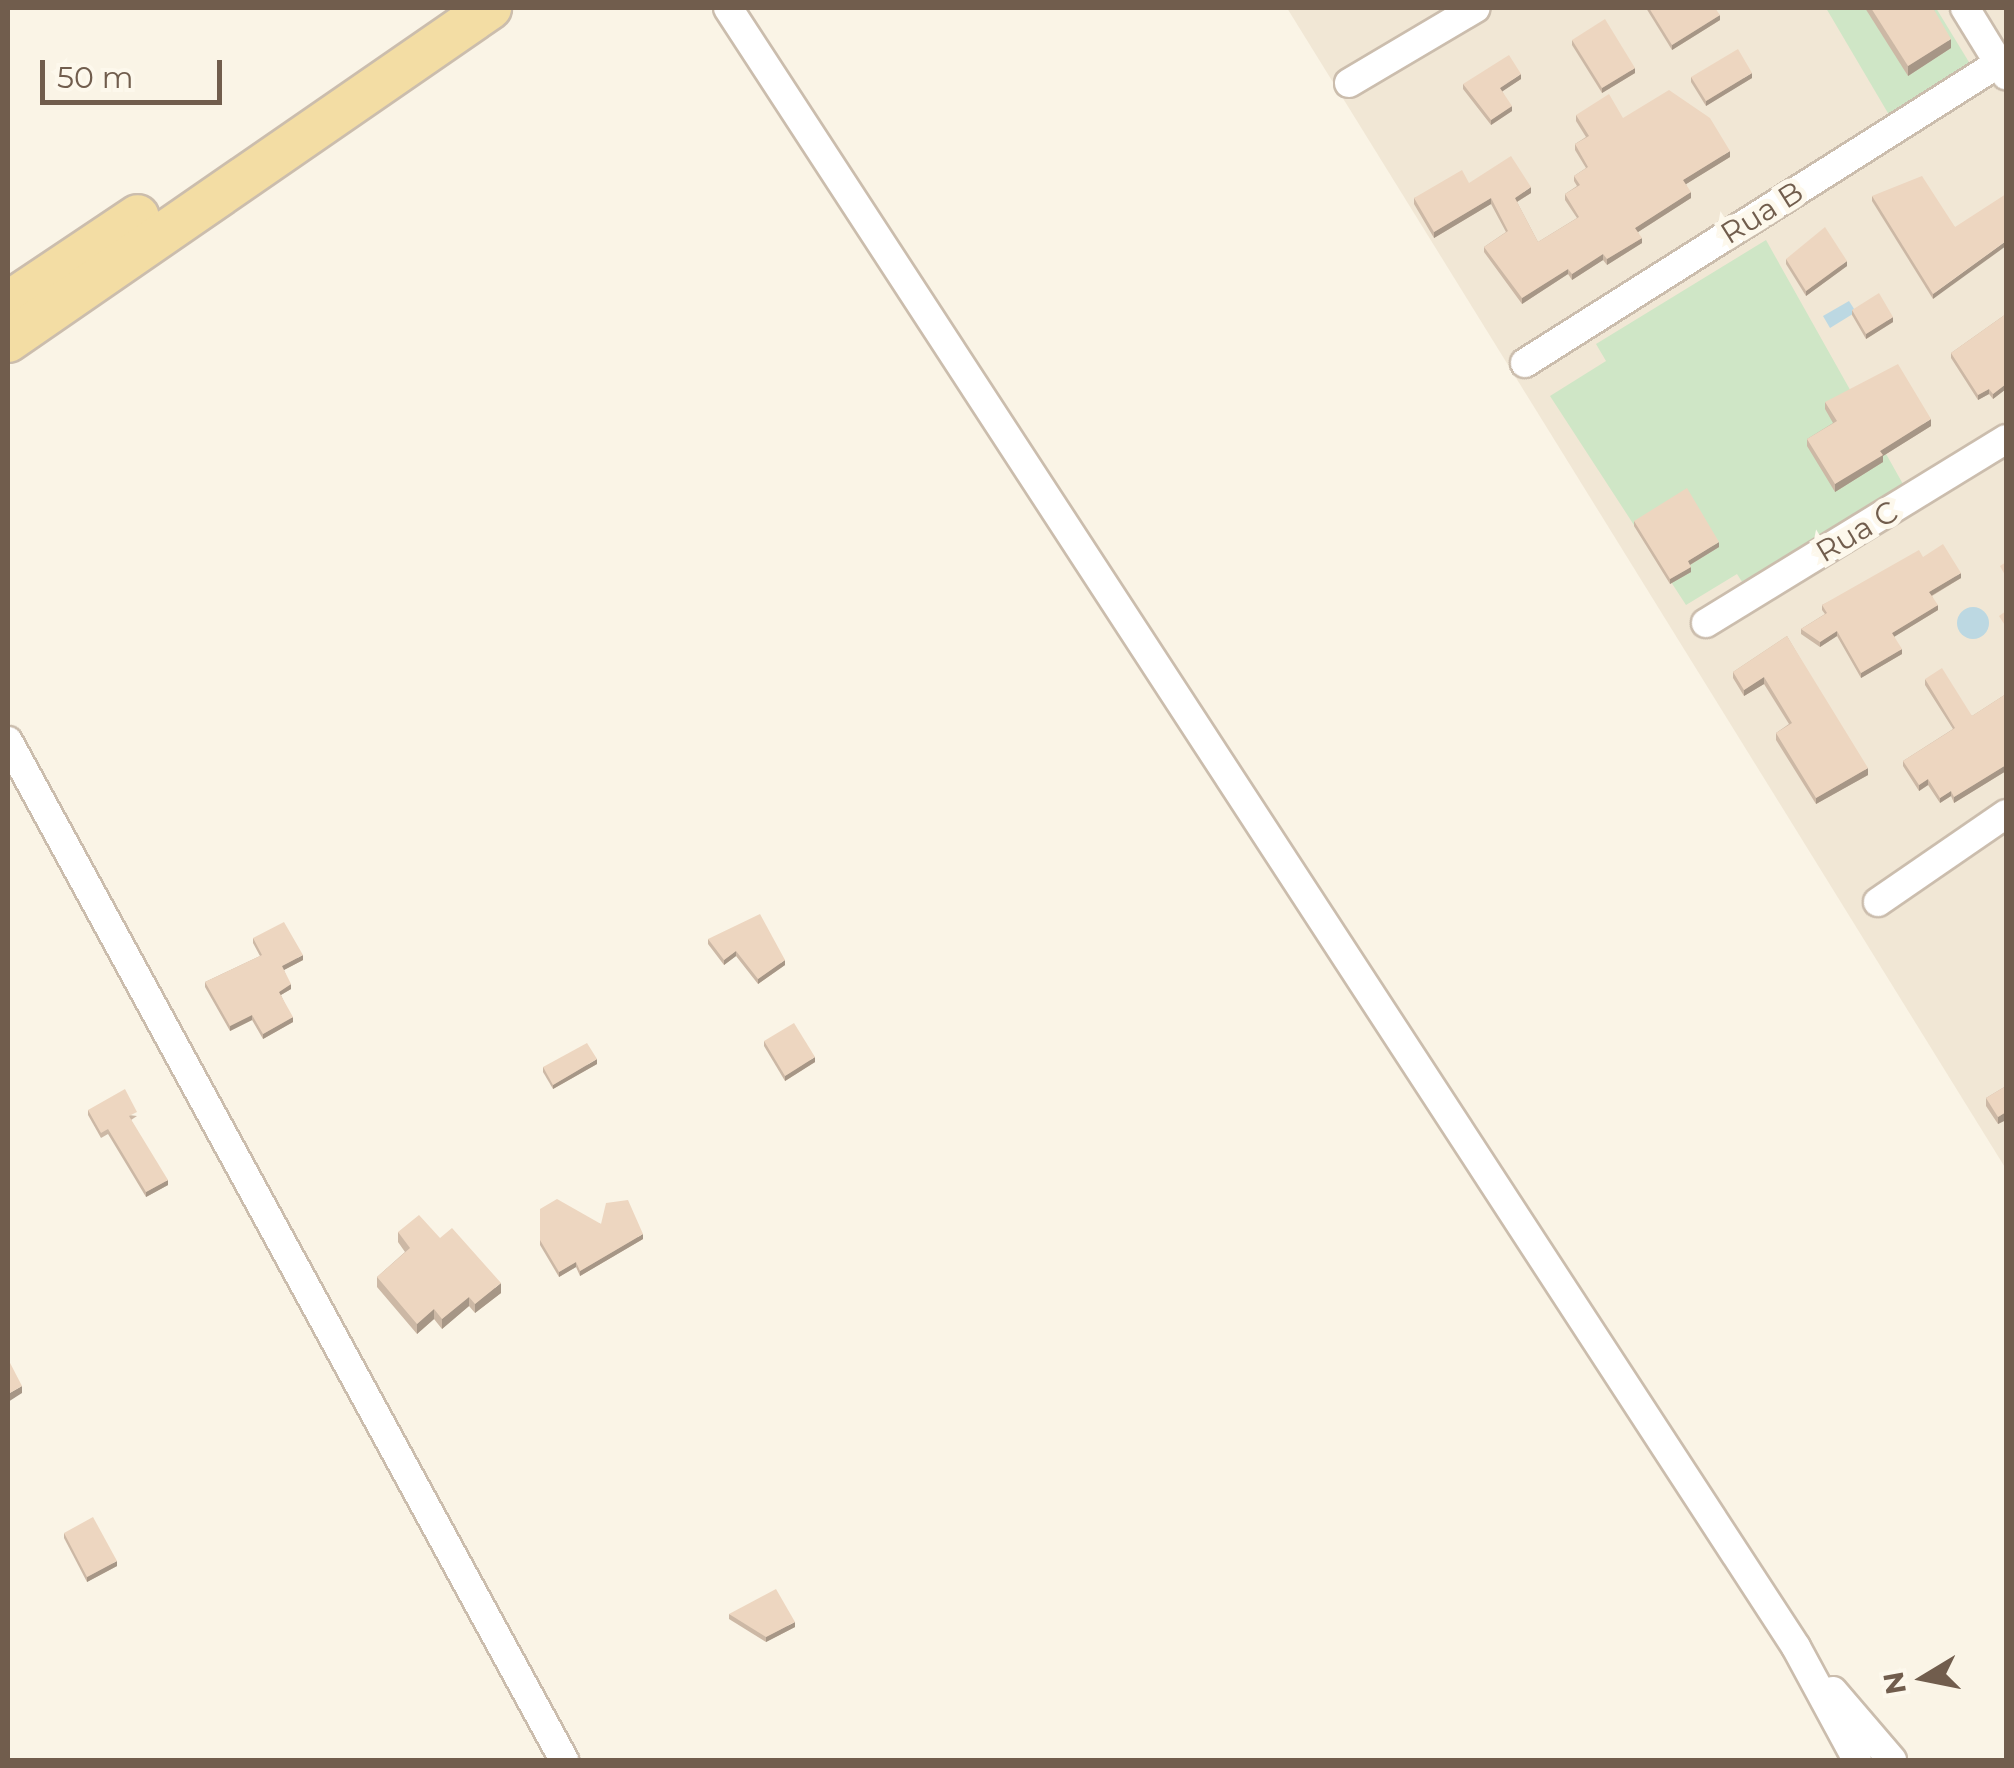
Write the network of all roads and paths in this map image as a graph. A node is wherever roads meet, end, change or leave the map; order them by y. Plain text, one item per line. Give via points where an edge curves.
1 (445, 8) edge
2 (490, 8) edge
3 (728, 8) edge
4 (1476, 8) edge
5 (1965, 8) edge
6 (2003, 69) edge
7 (1349, 83) dead end
8 (8, 304) edge
9 (8, 341) edge
10 (1524, 363) dead end
11 (2006, 439) edge
12 (1706, 622) dead end
13 (8, 741) edge
14 (2006, 814) edge
15 (1878, 902) dead end
16 (1796, 1648) junction
17 (564, 1760) edge
18 (1857, 1760) edge
19 (1892, 1760) edge

1 - 8 main road
2 - 9 main road
3 - 16 street
4 - 7 street
5 - 6 street
6 - 10 street, Rua B
11 - 12 street, Rua C
13 - 17 street
14 - 15 street
16 - 18 street
16 - 19 street

